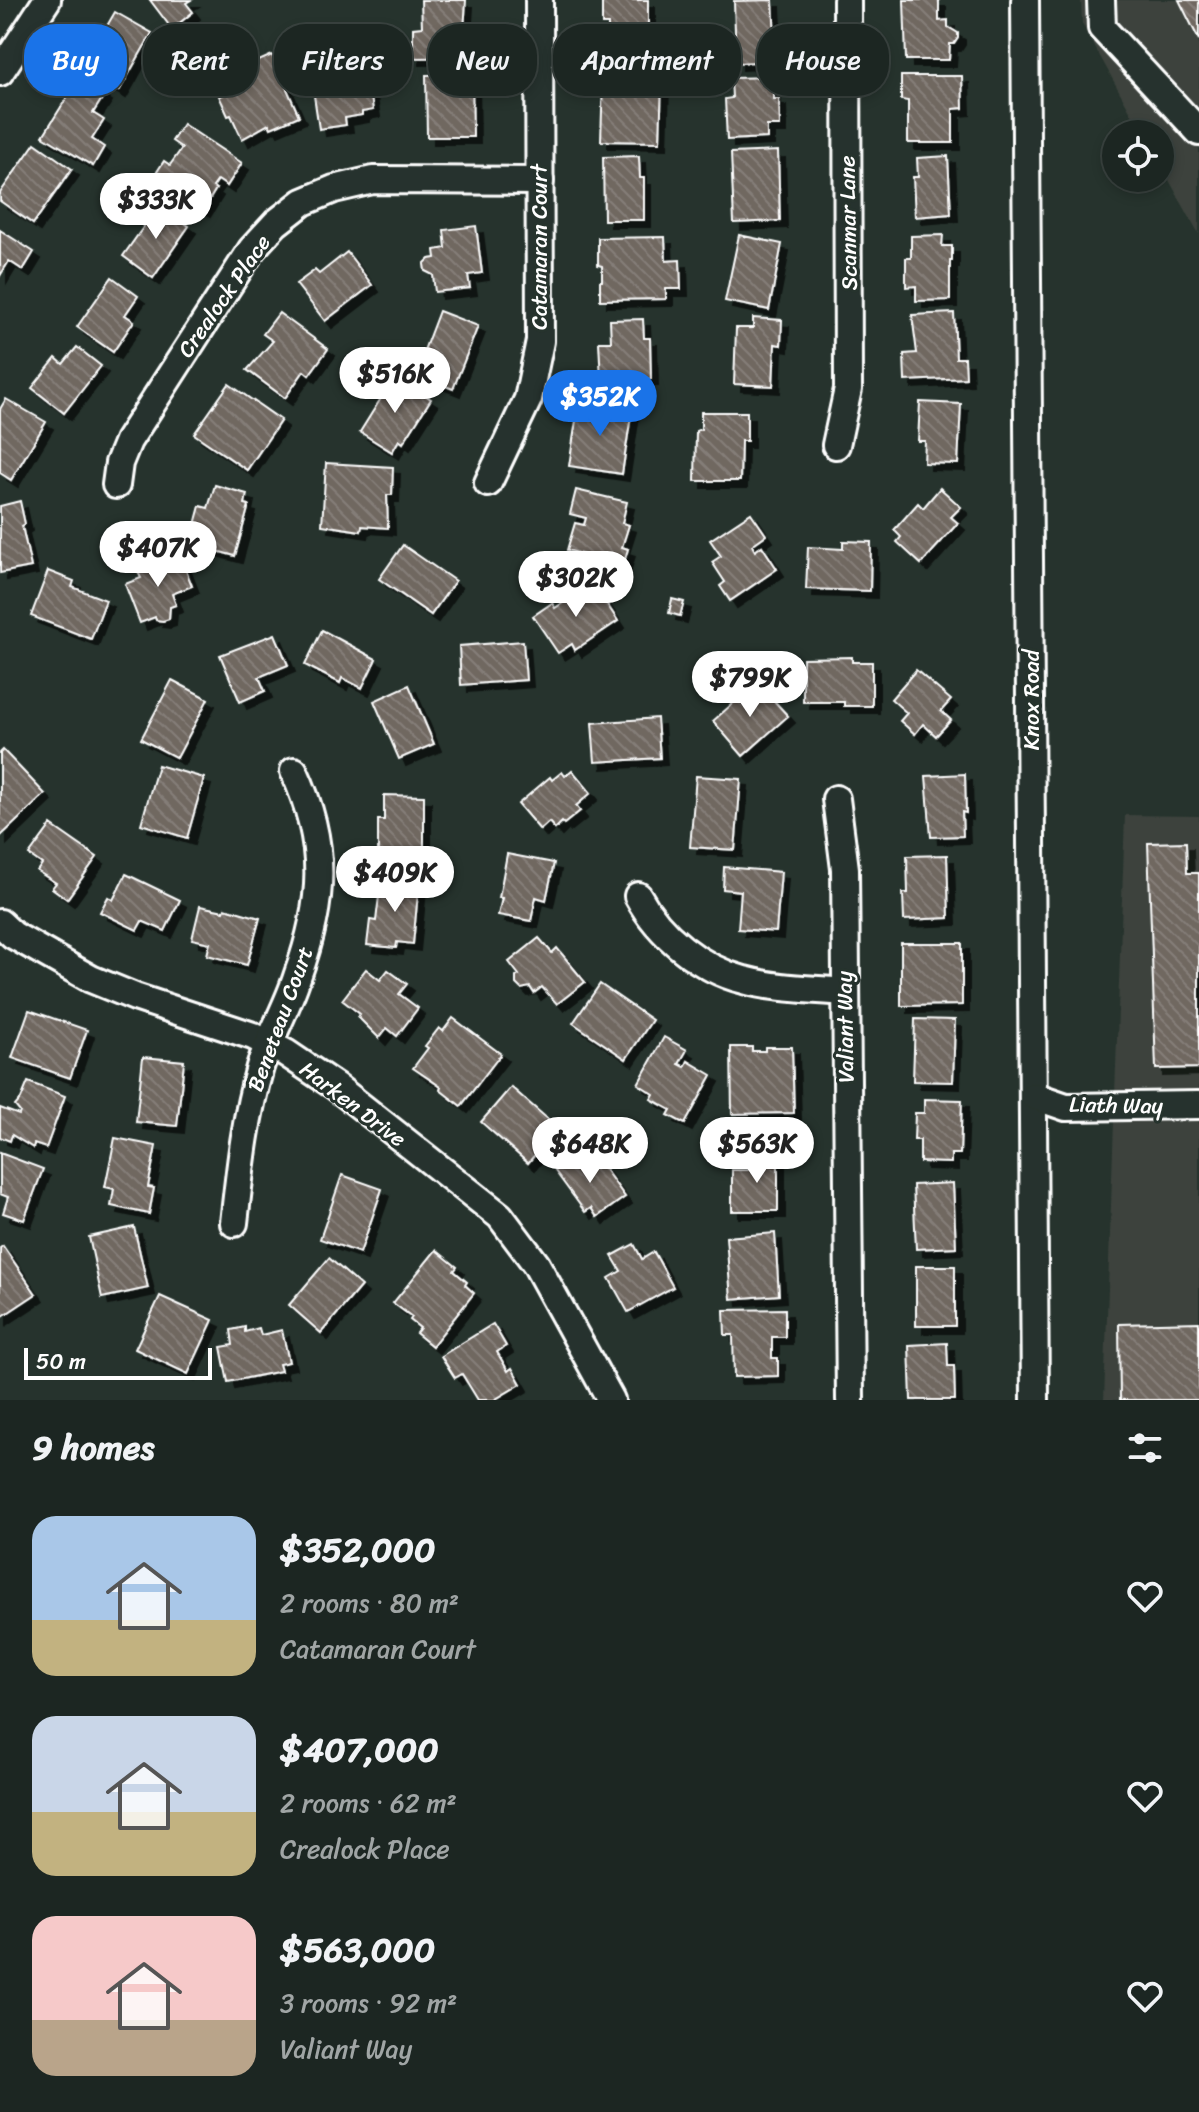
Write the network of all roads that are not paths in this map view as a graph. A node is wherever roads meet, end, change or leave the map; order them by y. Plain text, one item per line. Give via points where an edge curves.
1 (47, 0) edge
2 (539, 0) edge
3 (847, 0) edge
4 (1025, 0) edge
5 (1101, 0) edge
6 (0, 72) edge
7 (1199, 132) edge
8 (540, 181) junction
9 (836, 445) dead end
10 (488, 483) dead end
11 (116, 485) dead end
12 (294, 771) dead end
13 (836, 799) dead end
14 (638, 896) dead end
15 (4, 936) edge
16 (844, 992) junction
17 (269, 1044) junction
18 (1034, 1096) junction
19 (1199, 1105) edge
20 (234, 1223) dead end
21 (611, 1400) edge
22 (850, 1400) edge
23 (1035, 1400) edge

1 - 6 street
2 - 8 street, Catamaran Court
3 - 9 street, Scanmar Lane via 848,389
4 - 18 street, Knox Road
5 - 7 street via 1102,28
8 - 10 street, Catamaran Court via 540,341 535,372
8 - 11 street, Crealock Place via 373,180 303,202 276,223 235,272 128,441
12 - 17 street, Beneteau Court via 318,842 314,922
13 - 16 street, Valiant Way via 845,869
14 - 16 street via 675,944 709,965 743,980
15 - 17 street, Harken Drive via 91,979
16 - 22 street, Valiant Way
17 - 20 street, Beneteau Court via 247,1114
17 - 21 street, Harken Drive via 335,1086 500,1216 536,1264
18 - 19 street, Liath Way via 1066,1107
18 - 23 street, Knox Road

